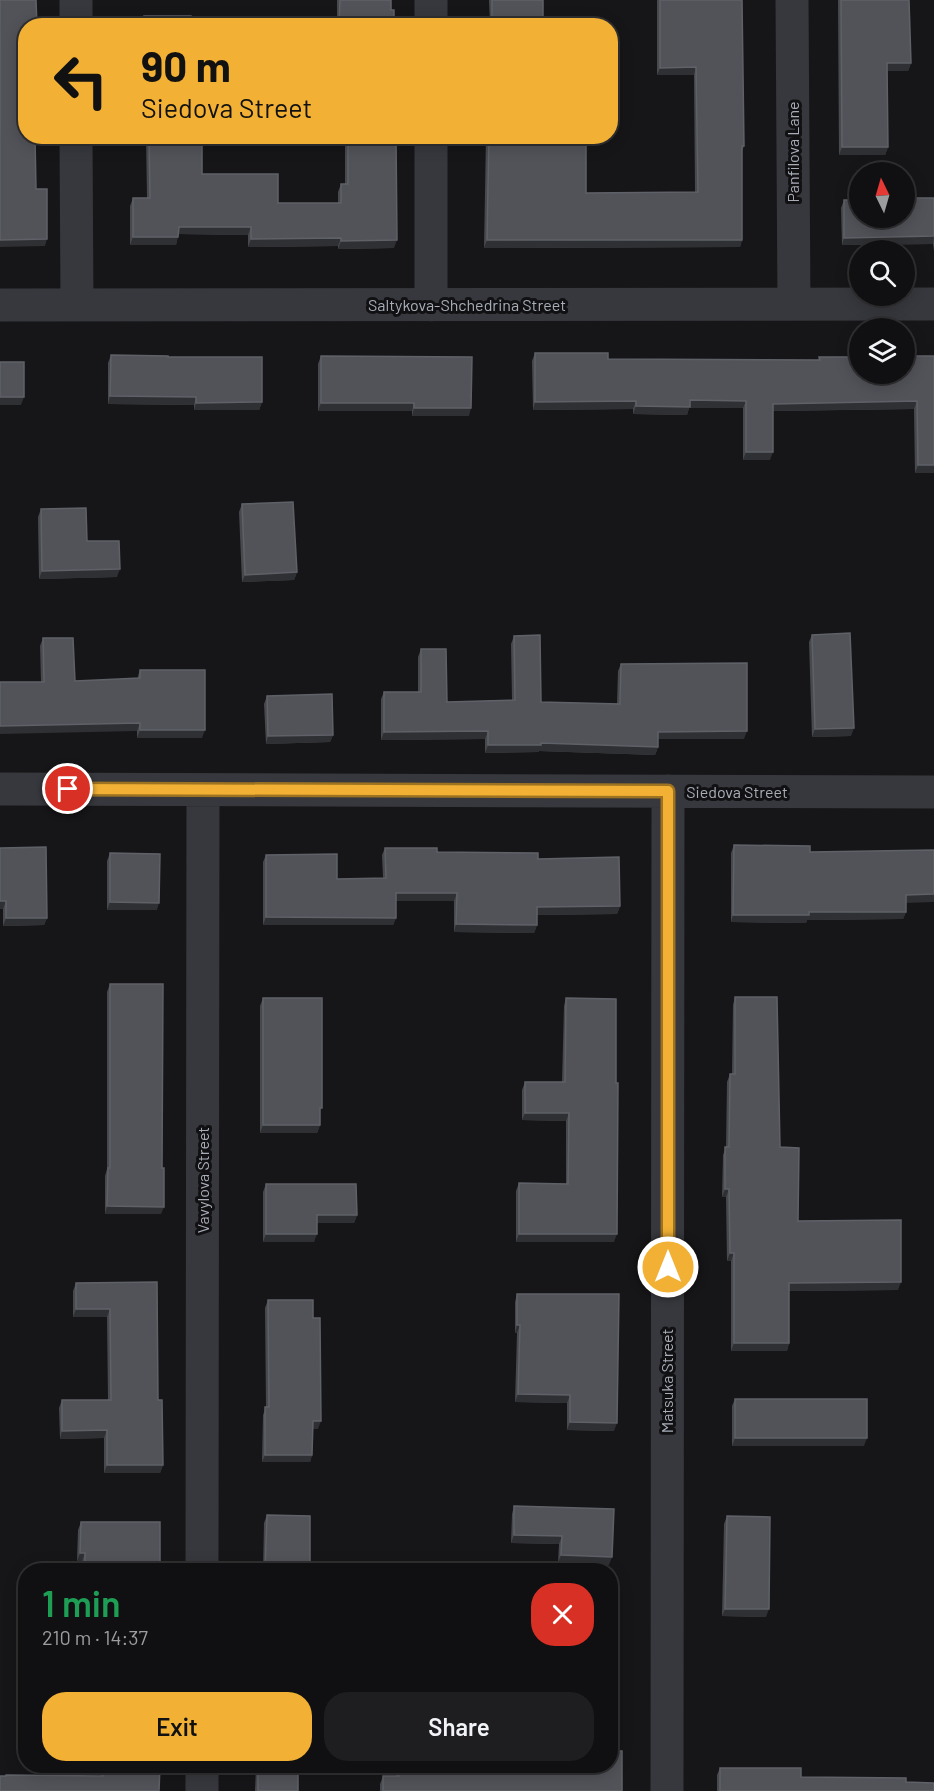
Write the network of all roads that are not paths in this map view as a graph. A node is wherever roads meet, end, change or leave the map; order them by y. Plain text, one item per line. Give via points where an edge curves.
1 (76, 0) edge
2 (431, 0) edge
3 (792, 0) edge
4 (76, 18) edge
5 (431, 18) edge
6 (76, 144) edge
7 (431, 144) edge
8 (794, 304) junction
9 (934, 304) edge
10 (0, 305) edge
11 (76, 305) junction
12 (431, 305) junction
13 (0, 789) edge
14 (203, 790) junction
15 (668, 791) junction
16 (934, 792) edge
17 (202, 1563) edge
18 (202, 1773) edge
19 (202, 1791) edge
20 (667, 1791) edge

1 - 4 street
2 - 5 street
3 - 8 street, Panfilova Lane
6 - 11 street
7 - 12 street
8 - 9 street, Saltykova-Shchedrina Street
8 - 12 street, Saltykova-Shchedrina Street
10 - 11 street, Saltykova-Shchedrina Street
11 - 12 street, Saltykova-Shchedrina Street
13 - 14 street, Siedova Street
14 - 15 street, Siedova Street
14 - 17 street, Vavylova Street
15 - 16 street, Siedova Street
15 - 20 street, Matsuka Street
18 - 19 street

